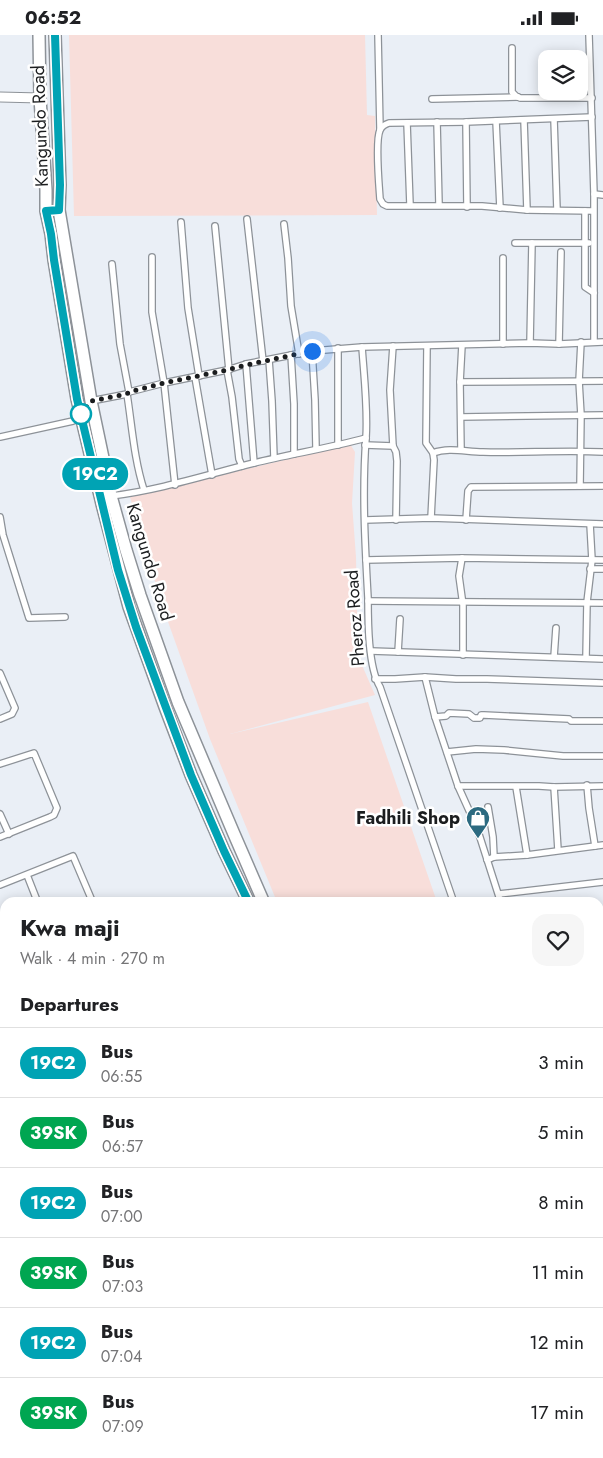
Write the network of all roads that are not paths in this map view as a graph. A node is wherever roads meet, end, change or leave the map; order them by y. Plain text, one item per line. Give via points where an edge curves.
1 (39, 35) edge
2 (55, 35) edge
3 (378, 35) edge
4 (589, 35) edge
5 (512, 48) dead end
6 (0, 97) edge
7 (518, 97) junction
8 (40, 98) junction
9 (592, 98) junction
10 (432, 99) dead end
11 (592, 117) junction
12 (554, 119) junction
13 (524, 120) junction
14 (496, 121) junction
15 (466, 122) junction
16 (407, 123) junction
17 (437, 123) junction
18 (380, 129) junction
19 (594, 195) junction
20 (603, 195) edge
21 (410, 205) junction
22 (439, 205) junction
23 (467, 207) junction
24 (500, 208) junction
25 (527, 210) junction
26 (557, 210) junction
27 (585, 211) junction
28 (593, 211) junction
29 (247, 219) dead end
30 (182, 222) dead end
31 (284, 224) dead end
32 (215, 226) dead end
33 (515, 243) dead end
34 (532, 243) junction
35 (585, 243) junction
36 (593, 243) junction
37 (561, 252) dead end
38 (152, 257) dead end
39 (503, 258) dead end
40 (112, 264) dead end
41 (594, 293) junction
42 (581, 342) junction
43 (594, 342) junction
44 (603, 342) edge
45 (530, 343) junction
46 (503, 344) junction
47 (559, 344) junction
48 (462, 345) junction
49 (393, 346) junction
50 (427, 346) junction
51 (362, 347) junction
52 (338, 349) junction
53 (312, 351) junction
54 (299, 354) junction
55 (291, 355) junction
56 (266, 360) junction
57 (246, 365) junction
58 (228, 370) junction
59 (197, 377) junction
60 (579, 381) junction
61 (603, 381) edge
62 (460, 382) junction
63 (164, 383) junction
64 (128, 393) junction
65 (91, 401) junction
66 (581, 415) junction
67 (603, 415) edge
68 (461, 417) junction
69 (82, 418) junction
70 (0, 437) edge
71 (366, 441) junction
72 (338, 445) junction
73 (393, 446) junction
74 (316, 448) junction
75 (461, 450) junction
76 (580, 451) junction
77 (603, 452) edge
78 (433, 453) junction
79 (294, 454) junction
80 (274, 458) junction
81 (254, 463) junction
82 (242, 466) junction
83 (212, 475) junction
84 (176, 485) junction
85 (580, 486) junction
86 (603, 486) edge
87 (144, 490) junction
88 (111, 496) junction
89 (0, 517) edge
90 (431, 518) junction
91 (396, 520) junction
92 (466, 520) junction
93 (365, 521) junction
94 (590, 524) junction
95 (603, 524) edge
96 (462, 557) junction
97 (592, 559) junction
98 (366, 560) junction
99 (603, 560) edge
100 (590, 569) junction
101 (603, 569) edge
102 (368, 601) junction
103 (462, 602) junction
104 (587, 602) junction
105 (603, 603) edge
106 (65, 617) dead end
107 (400, 619) dead end
108 (556, 628) dead end
109 (371, 651) junction
110 (398, 653) junction
111 (463, 655) junction
112 (554, 657) junction
113 (586, 658) junction
114 (603, 659) edge
115 (0, 673) edge
116 (425, 677) junction
117 (375, 679) junction
118 (603, 683) edge
119 (435, 717) junction
120 (0, 719) edge
121 (603, 721) edge
122 (447, 752) junction
123 (603, 757) edge
124 (0, 765) edge
125 (458, 785) junction
126 (587, 785) junction
127 (603, 785) edge
128 (516, 787) junction
129 (554, 787) junction
130 (488, 807) dead end
131 (0, 814) edge
132 (9, 834) junction
133 (0, 837) edge
134 (603, 845) edge
135 (595, 846) junction
136 (558, 850) junction
137 (527, 855) junction
138 (494, 857) junction
139 (487, 860) junction
140 (27, 875) junction
141 (603, 881) edge
142 (0, 885) edge
143 (499, 893) junction
144 (36, 897) edge
145 (91, 897) edge
146 (247, 897) edge
147 (261, 897) edge
148 (452, 897) edge
149 (500, 897) edge

1 - 8 highway, Kangundo Road
2 - 65 highway, Kangundo Road via 59,210
3 - 18 street
4 - 9 street
5 - 7 street via 512,92
6 - 8 main road
7 - 9 street
7 - 10 street
8 - 69 highway, Kangundo Road via 46,211
9 - 11 street
11 - 12 street
11 - 19 street
12 - 13 street
12 - 26 street
13 - 14 street
13 - 25 street
14 - 15 street
14 - 24 street
15 - 17 street
15 - 23 street
16 - 17 street
16 - 18 street via 389,123
16 - 21 street
17 - 22 street
18 - 21 street via 380,199 387,206
19 - 20 street
19 - 28 street
21 - 22 street
22 - 23 street
23 - 24 street
24 - 25 street
25 - 26 street
26 - 27 street
27 - 28 street
27 - 35 street
28 - 36 street
29 - 56 street
30 - 59 street
31 - 54 street
32 - 58 street
33 - 34 street
34 - 35 street
34 - 45 street
35 - 36 street
35 - 41 street via 585,287
36 - 41 street
37 - 47 street
38 - 63 street via 152,312
39 - 46 street
40 - 64 street
41 - 43 street
42 - 43 street
42 - 47 street
42 - 60 street
43 - 44 street
45 - 46 street
45 - 47 street
46 - 48 street
48 - 50 street
48 - 62 street
49 - 50 street
49 - 51 street
49 - 73 street via 390,390
50 - 78 street via 426,443
51 - 52 street
51 - 71 street, Pheroz Road
52 - 53 street
52 - 72 street
53 - 54 street
53 - 74 street
54 - 55 street
55 - 56 street
55 - 79 street
56 - 57 street
56 - 80 street via 272,401
57 - 58 street
57 - 81 street
58 - 59 street
58 - 82 street
59 - 63 street
59 - 83 street
60 - 61 street
60 - 62 street
60 - 66 street
62 - 68 street
63 - 64 street
63 - 84 street
64 - 65 street
64 - 87 street via 134,445
65 - 88 highway, Kangundo Road
66 - 67 street
66 - 68 street
66 - 76 street
68 - 75 street
69 - 70 street
69 - 146 highway, Kangundo Road via 118,570 136,627 191,775
71 - 72 street
71 - 73 street
71 - 93 street, Pheroz Road
72 - 74 street
73 - 91 street via 397,461
74 - 79 street
75 - 76 street
75 - 78 street
76 - 77 street
76 - 85 street
78 - 90 street
79 - 80 street
80 - 81 street
81 - 82 street
82 - 83 street
83 - 84 street
84 - 87 street
85 - 86 street
85 - 92 street via 471,487
87 - 88 street
88 - 147 highway, Kangundo Road via 140,595 178,702
89 - 106 street via 30,618
90 - 91 street
90 - 92 street
91 - 93 street
92 - 94 street
93 - 98 street, Pheroz Road
94 - 95 street
94 - 97 street
96 - 97 street
96 - 98 street
96 - 103 street via 459,576
97 - 99 street
97 - 100 street
98 - 102 street, Pheroz Road
100 - 101 street
100 - 104 street
102 - 103 street
102 - 109 street, Pheroz Road
103 - 104 street
103 - 111 street
104 - 105 street
104 - 113 street
107 - 110 street
108 - 112 street
109 - 110 street
109 - 117 street, Pheroz Road
110 - 111 street
111 - 112 street
112 - 113 street
113 - 114 street
115 - 120 street via 15,708 12,714
116 - 117 street
116 - 118 street
116 - 119 street
117 - 148 street, Pheroz Road
119 - 121 street via 449,713 469,714 474,718 484,715
119 - 122 street
122 - 123 street via 485,749
122 - 125 street
124 - 132 street via 34,753 57,808 50,817
125 - 128 street
125 - 139 street
126 - 127 street
126 - 129 street
126 - 135 street
128 - 129 street
128 - 137 street
129 - 136 street
130 - 138 street
131 - 132 street
132 - 133 street
134 - 135 street
135 - 136 street
136 - 137 street
137 - 138 street
138 - 139 street
139 - 143 street
140 - 142 street
140 - 144 street
140 - 145 street via 74,856
141 - 143 street
143 - 149 street

